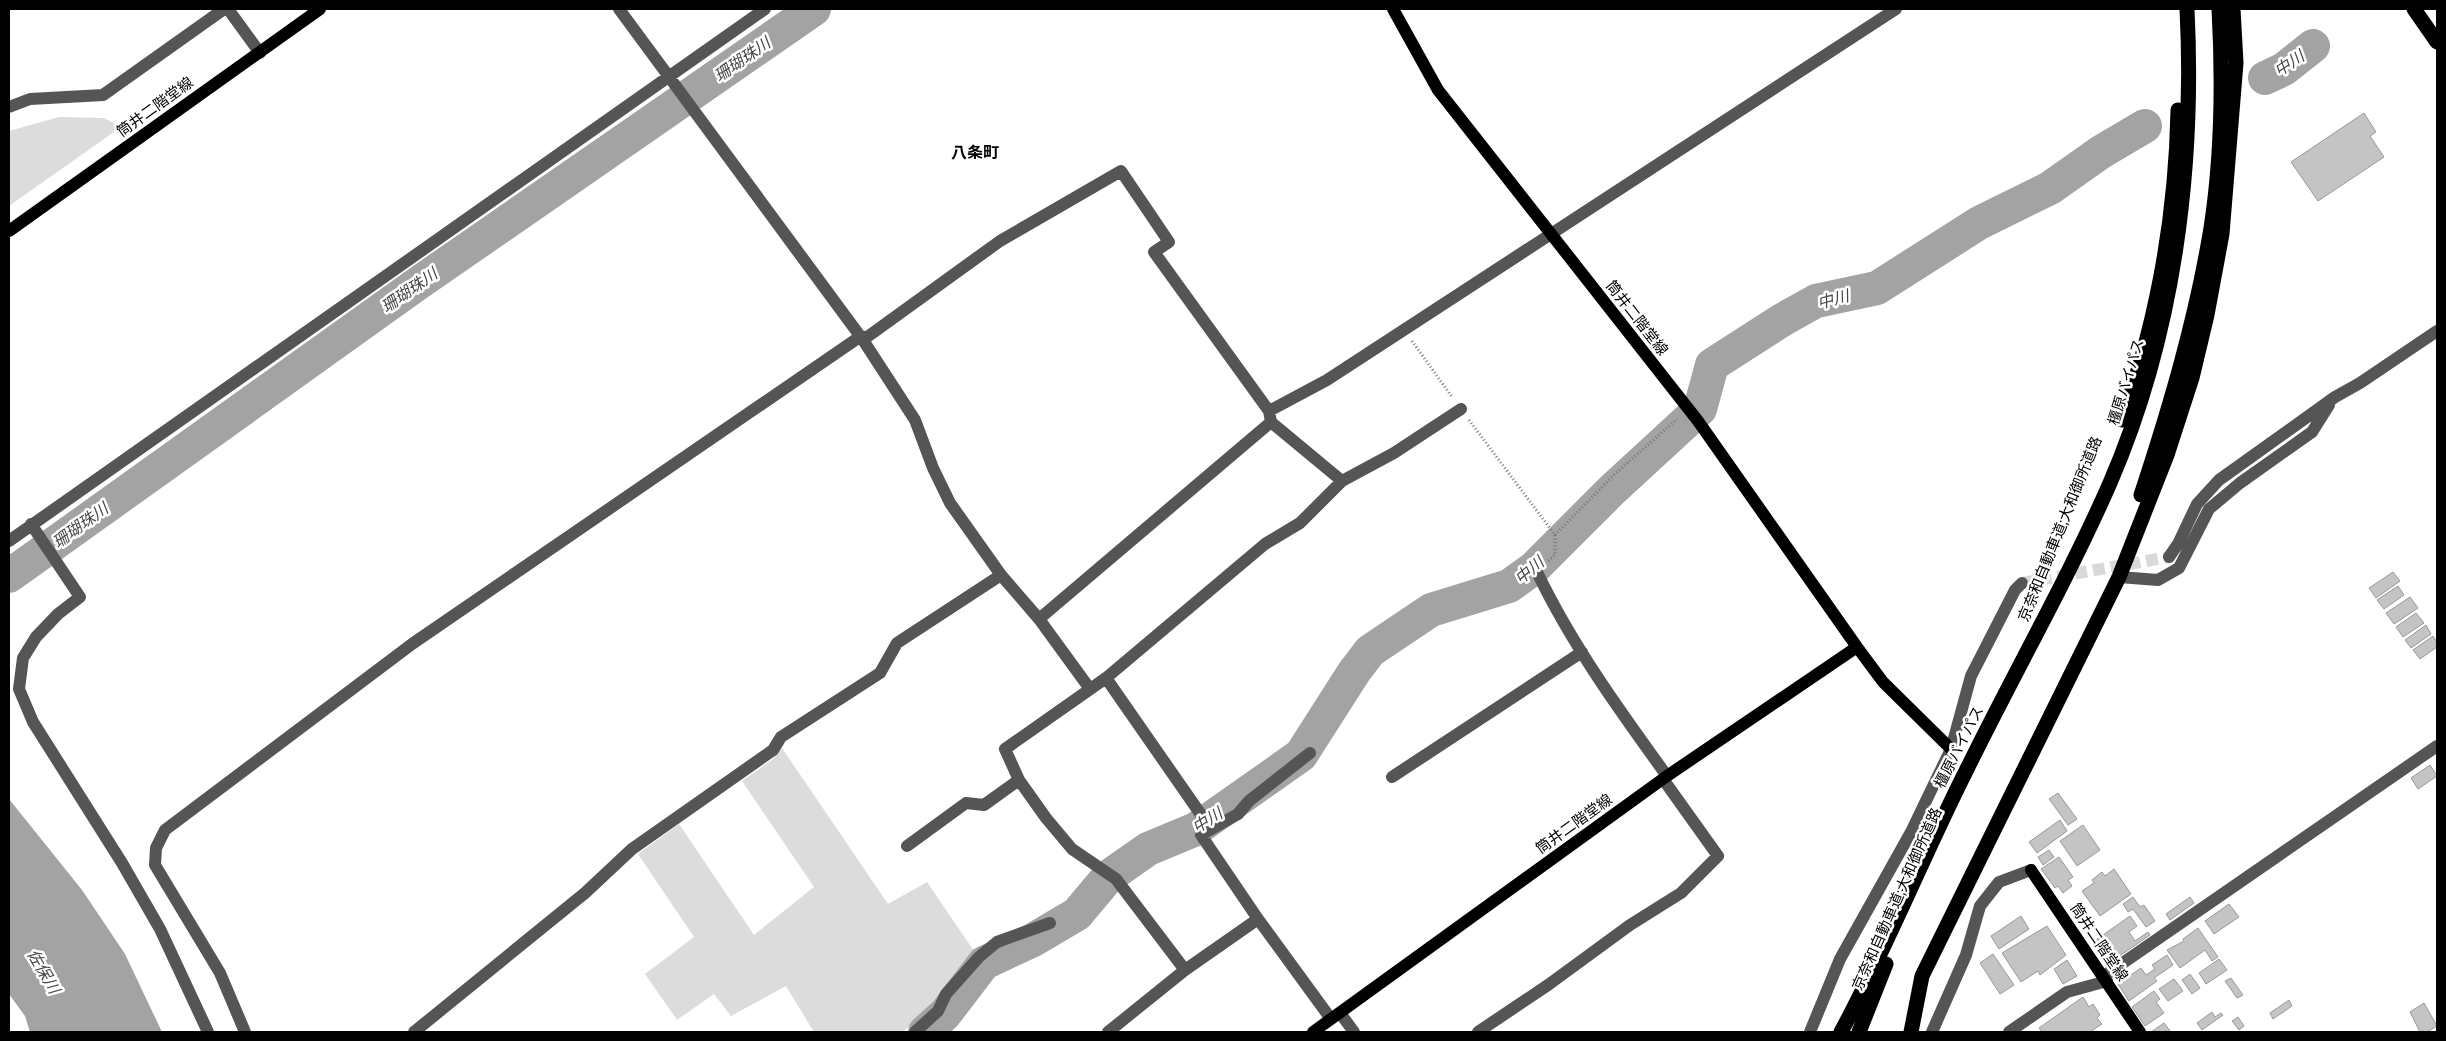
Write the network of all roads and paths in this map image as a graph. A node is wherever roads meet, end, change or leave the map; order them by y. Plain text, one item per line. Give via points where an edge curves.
1 (224, 9) edge
2 (228, 9) edge
3 (320, 9) edge
4 (619, 9) edge
5 (765, 9) edge
6 (1393, 9) edge
7 (1896, 9) edge
8 (2178, 9) edge
9 (2187, 9) edge
10 (2219, 9) edge
11 (2233, 9) edge
12 (2414, 9) edge
13 (2437, 42) edge
14 (260, 52) junction
15 (671, 77) junction
16 (9, 108) edge
17 (9, 231) edge
18 (1551, 235) junction
19 (1405, 330) junction
20 (2437, 331) edge
21 (862, 338) junction
22 (2335, 397) junction
23 (1460, 409) junction
24 (1689, 410) junction
25 (1270, 416) junction
26 (1342, 481) junction
27 (34, 529) junction
28 (1555, 536) junction
29 (9, 541) edge
30 (1555, 555) dead end
31 (2169, 557) dead end
32 (1537, 572) dead end
33 (1001, 576) junction
34 (2119, 578) junction
35 (2022, 583) dead end
36 (1039, 619) junction
37 (1857, 647) junction
38 (1582, 652) junction
39 (1106, 678) junction
40 (1090, 688) junction
41 (2437, 746) edge
42 (1951, 749) junction
43 (1310, 753) dead end
44 (1392, 777) dead end
45 (1665, 778) junction
46 (1019, 780) junction
47 (1211, 829) junction
48 (907, 846) dead end
49 (2031, 870) joint
50 (1258, 919) junction
51 (1050, 923) dead end
52 (1185, 970) junction
53 (2106, 979) junction
54 (1336, 1016) junction
55 (208, 1032) edge
56 (245, 1032) edge
57 (414, 1032) edge
58 (915, 1032) edge
59 (1108, 1032) edge
60 (1313, 1032) edge
61 (1354, 1032) edge
62 (1478, 1032) edge
63 (1810, 1032) edge
64 (1841, 1032) edge
65 (1859, 1032) edge
66 (1904, 1032) edge
67 (1911, 1032) edge
68 (1932, 1032) edge
69 (2009, 1032) edge
70 (2140, 1032) edge

1 - 16 street via 102,95 30,99
2 - 14 street
3 - 14 main road, 筒井二階堂線
4 - 15 street
5 - 15 street
6 - 18 main road, 筒井二階堂線 via 1438,90
7 - 18 street
8 - 65 highway, 京奈和自動車道;大和御所道路 via 2178,127 2170,222 2153,314 2129,402 2097,493 2057,588 1902,929
9 - 64 highway, 橿原バイパス via 2190,62 2188,143 2182,205 2158,336 2139,404 2110,482 2054,603 1966,769
10 - 66 highway via 2221,128 2211,226 2192,322 2169,411 2139,503 2096,614
11 - 34 highway via 2236,63 2222,234 2207,315 2192,378 2167,455
12 - 13 highway
14 - 17 main road, 筒井二階堂線
15 - 21 street
15 - 27 street
18 - 19 street
18 - 24 main road, 筒井二階堂線
19 - 23 path
19 - 25 street
20 - 22 street
21 - 25 street via 1000,240 1120,172 1169,242 1154,252
21 - 33 street via 915,420 950,503
21 - 56 street via 412,644 165,830 156,848 155,865 220,973
22 - 31 street via 2218,480 2197,504
22 - 34 street via 2312,432 2240,483 2209,510 2180,568 2158,580
23 - 26 street via 1394,453
23 - 28 path
24 - 28 path via 1616,473
24 - 37 main road, 筒井二階堂線
25 - 26 street
25 - 36 street
26 - 39 street via 1300,523 1265,544
27 - 29 street
27 - 55 street via 80,597 58,614 36,638 23,658 19,689 34,722 160,929
28 - 30 path
32 - 38 street
33 - 36 street
33 - 57 street via 897,643 880,673 781,736 773,750 632,848 585,893
34 - 67 highway via 1922,976
35 - 42 street via 2015,590 1971,676
36 - 40 street
37 - 42 main road, 筒井二階堂線 via 1883,682
37 - 45 main road, 筒井二階堂線
38 - 44 street
38 - 45 street
39 - 40 street
39 - 47 street
40 - 46 street via 1005,749
41 - 53 street
42 - 63 street via 1912,832 1840,959
43 - 47 street via 1238,814
45 - 54 main road, 筒井二階堂線
45 - 62 street via 1718,856 1681,893
46 - 48 street via 984,805 966,803
46 - 52 street via 1072,849 1110,875
47 - 50 street via 1201,834
49 - 53 main road, 筒井二階堂線
49 - 68 street via 1999,882 1980,906 1966,955
50 - 52 street
50 - 54 street
51 - 58 street via 997,942 946,994 938,1011
52 - 59 street
53 - 69 street via 2067,992
53 - 70 main road, 筒井二階堂線
54 - 60 main road, 筒井二階堂線
54 - 61 street

